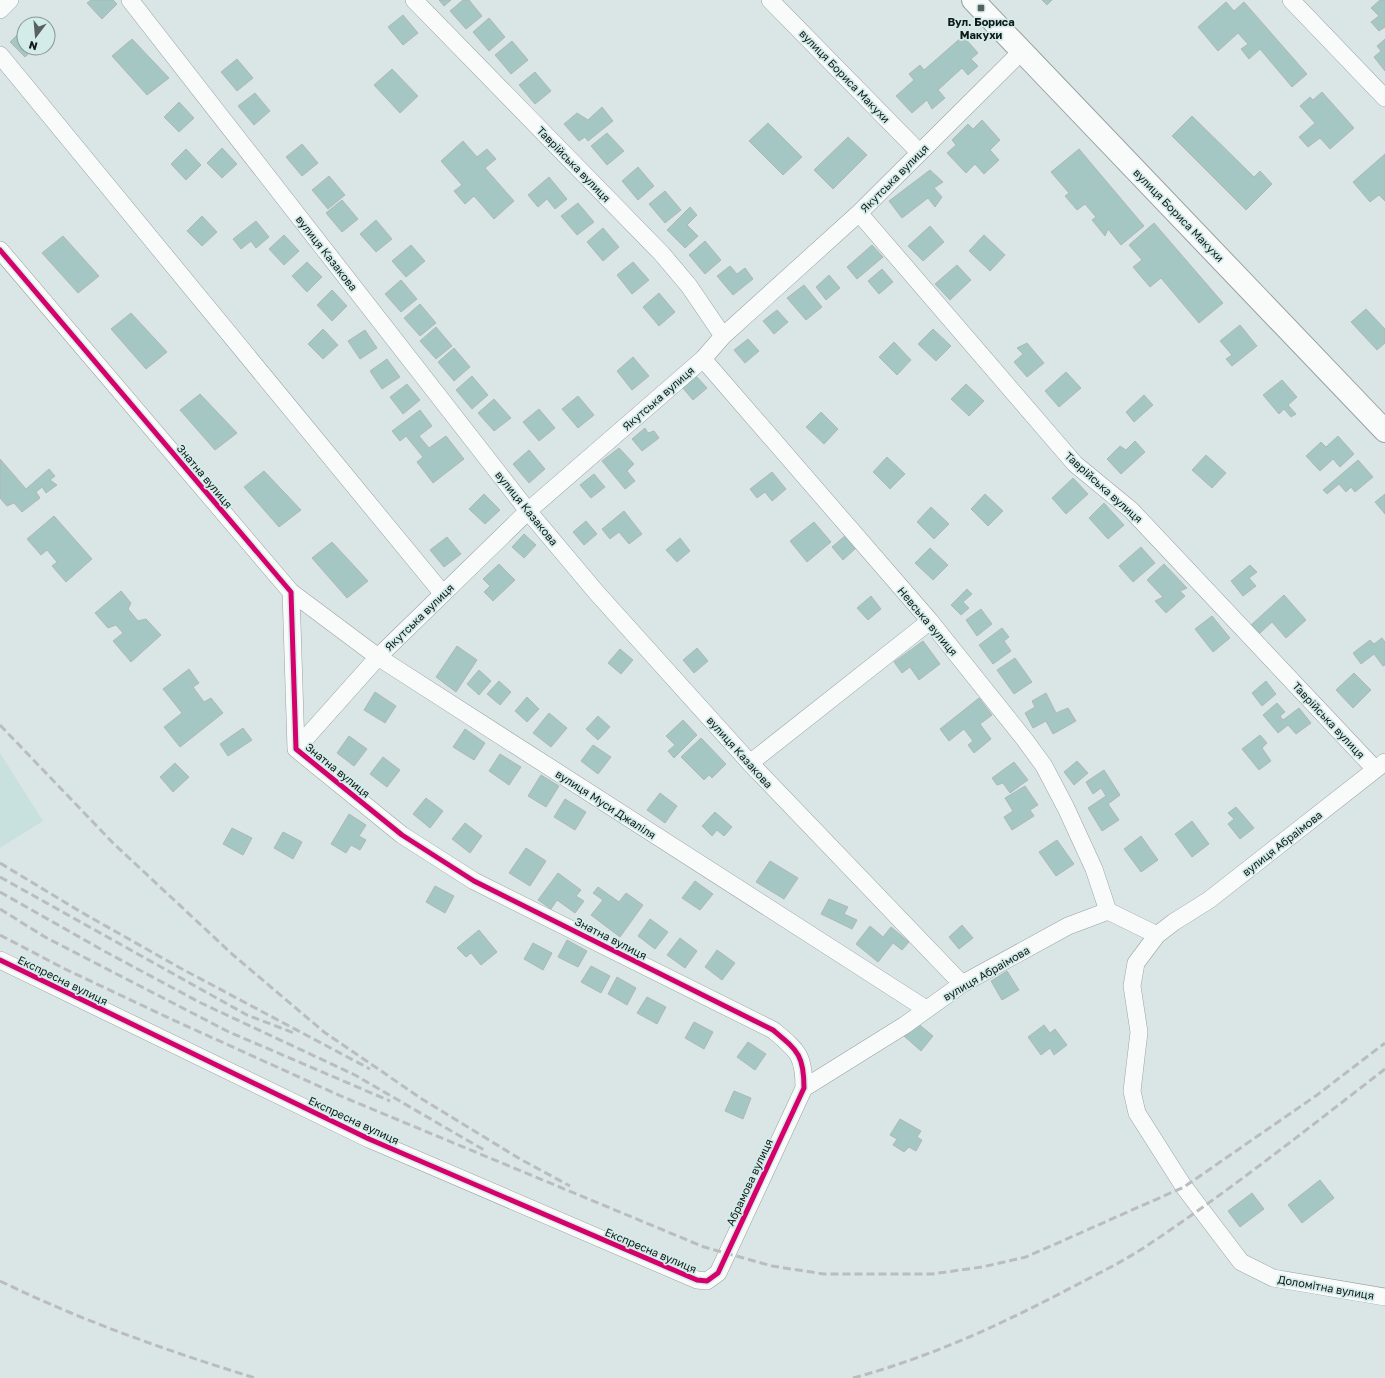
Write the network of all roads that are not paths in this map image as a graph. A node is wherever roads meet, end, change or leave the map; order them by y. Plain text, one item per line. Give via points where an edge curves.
1 (10, 0) edge
2 (130, 0) edge
3 (414, 0) edge
4 (770, 0) edge
5 (973, 0) edge
6 (1291, 0) edge
7 (0, 10) edge
8 (1022, 51) junction
9 (0, 54) edge
10 (1385, 98) edge
11 (919, 152) junction
12 (859, 213) junction
13 (0, 250) edge
14 (723, 336) junction
15 (703, 359) junction
16 (1385, 431) edge
17 (528, 511) junction
18 (291, 592) junction
19 (443, 594) junction
20 (930, 621) junction
21 (378, 657) junction
22 (296, 749) junction
23 (750, 763) junction
24 (1380, 765) edge
25 (1108, 911) junction
26 (1157, 935) junction
27 (0, 960) edge
28 (962, 984) junction
29 (926, 1009) junction
30 (804, 1088) junction
31 (1202, 1208) joint
32 (707, 1281) joint
33 (1385, 1297) edge

1 - 7 street
2 - 17 street, вулиця Казакова
3 - 14 street, Таврійська вулиця via 662,254 689,286
4 - 11 street, вулиця Бориса Макухи
5 - 8 main road, вулиця Бориса Макухи
6 - 10 street
8 - 11 street, Якутська вулиця
8 - 16 main road, вулиця Бориса Макухи
9 - 19 street
11 - 12 street, Якутська вулиця
12 - 14 street, Якутська вулиця
12 - 24 street, Таврійська вулиця via 1075,464 1131,510
13 - 18 street, Знатна вулиця
14 - 15 street, Якутська вулиця
15 - 17 street, Якутська вулиця
15 - 20 street, Невська вулиця
17 - 19 street, Якутська вулиця
17 - 23 street, вулиця Казакова via 596,592
18 - 21 street, вулиця Муси Джаліля
18 - 22 street, Знатна вулиця
19 - 21 street, Якутська вулиця
20 - 23 street
20 - 25 street, Невська вулиця via 1044,766 1094,870
21 - 22 street, Якутська вулиця
21 - 29 street, вулиця Муси Джаліля
22 - 30 street, Знатна вулиця via 402,835 474,881 773,1030 794,1048 804,1068
23 - 28 street, вулиця Казакова
24 - 26 street, вулиця Абраімова via 1209,900
25 - 26 street
25 - 28 street, вулиця Абраімова via 1068,926
26 - 31 street, вулиця Абраімова via 1136,963 1132,986 1138,1032 1132,1091 1137,1113 1184,1187
27 - 32 street, Експресна вулиця via 369,1139 680,1274
28 - 29 street, вулиця Абраімова
29 - 30 street, вулиця Абраімова
30 - 32 street, Абрамова вулиця via 718,1272
31 - 33 street, Доломітна вулиця via 1241,1262 1273,1278

